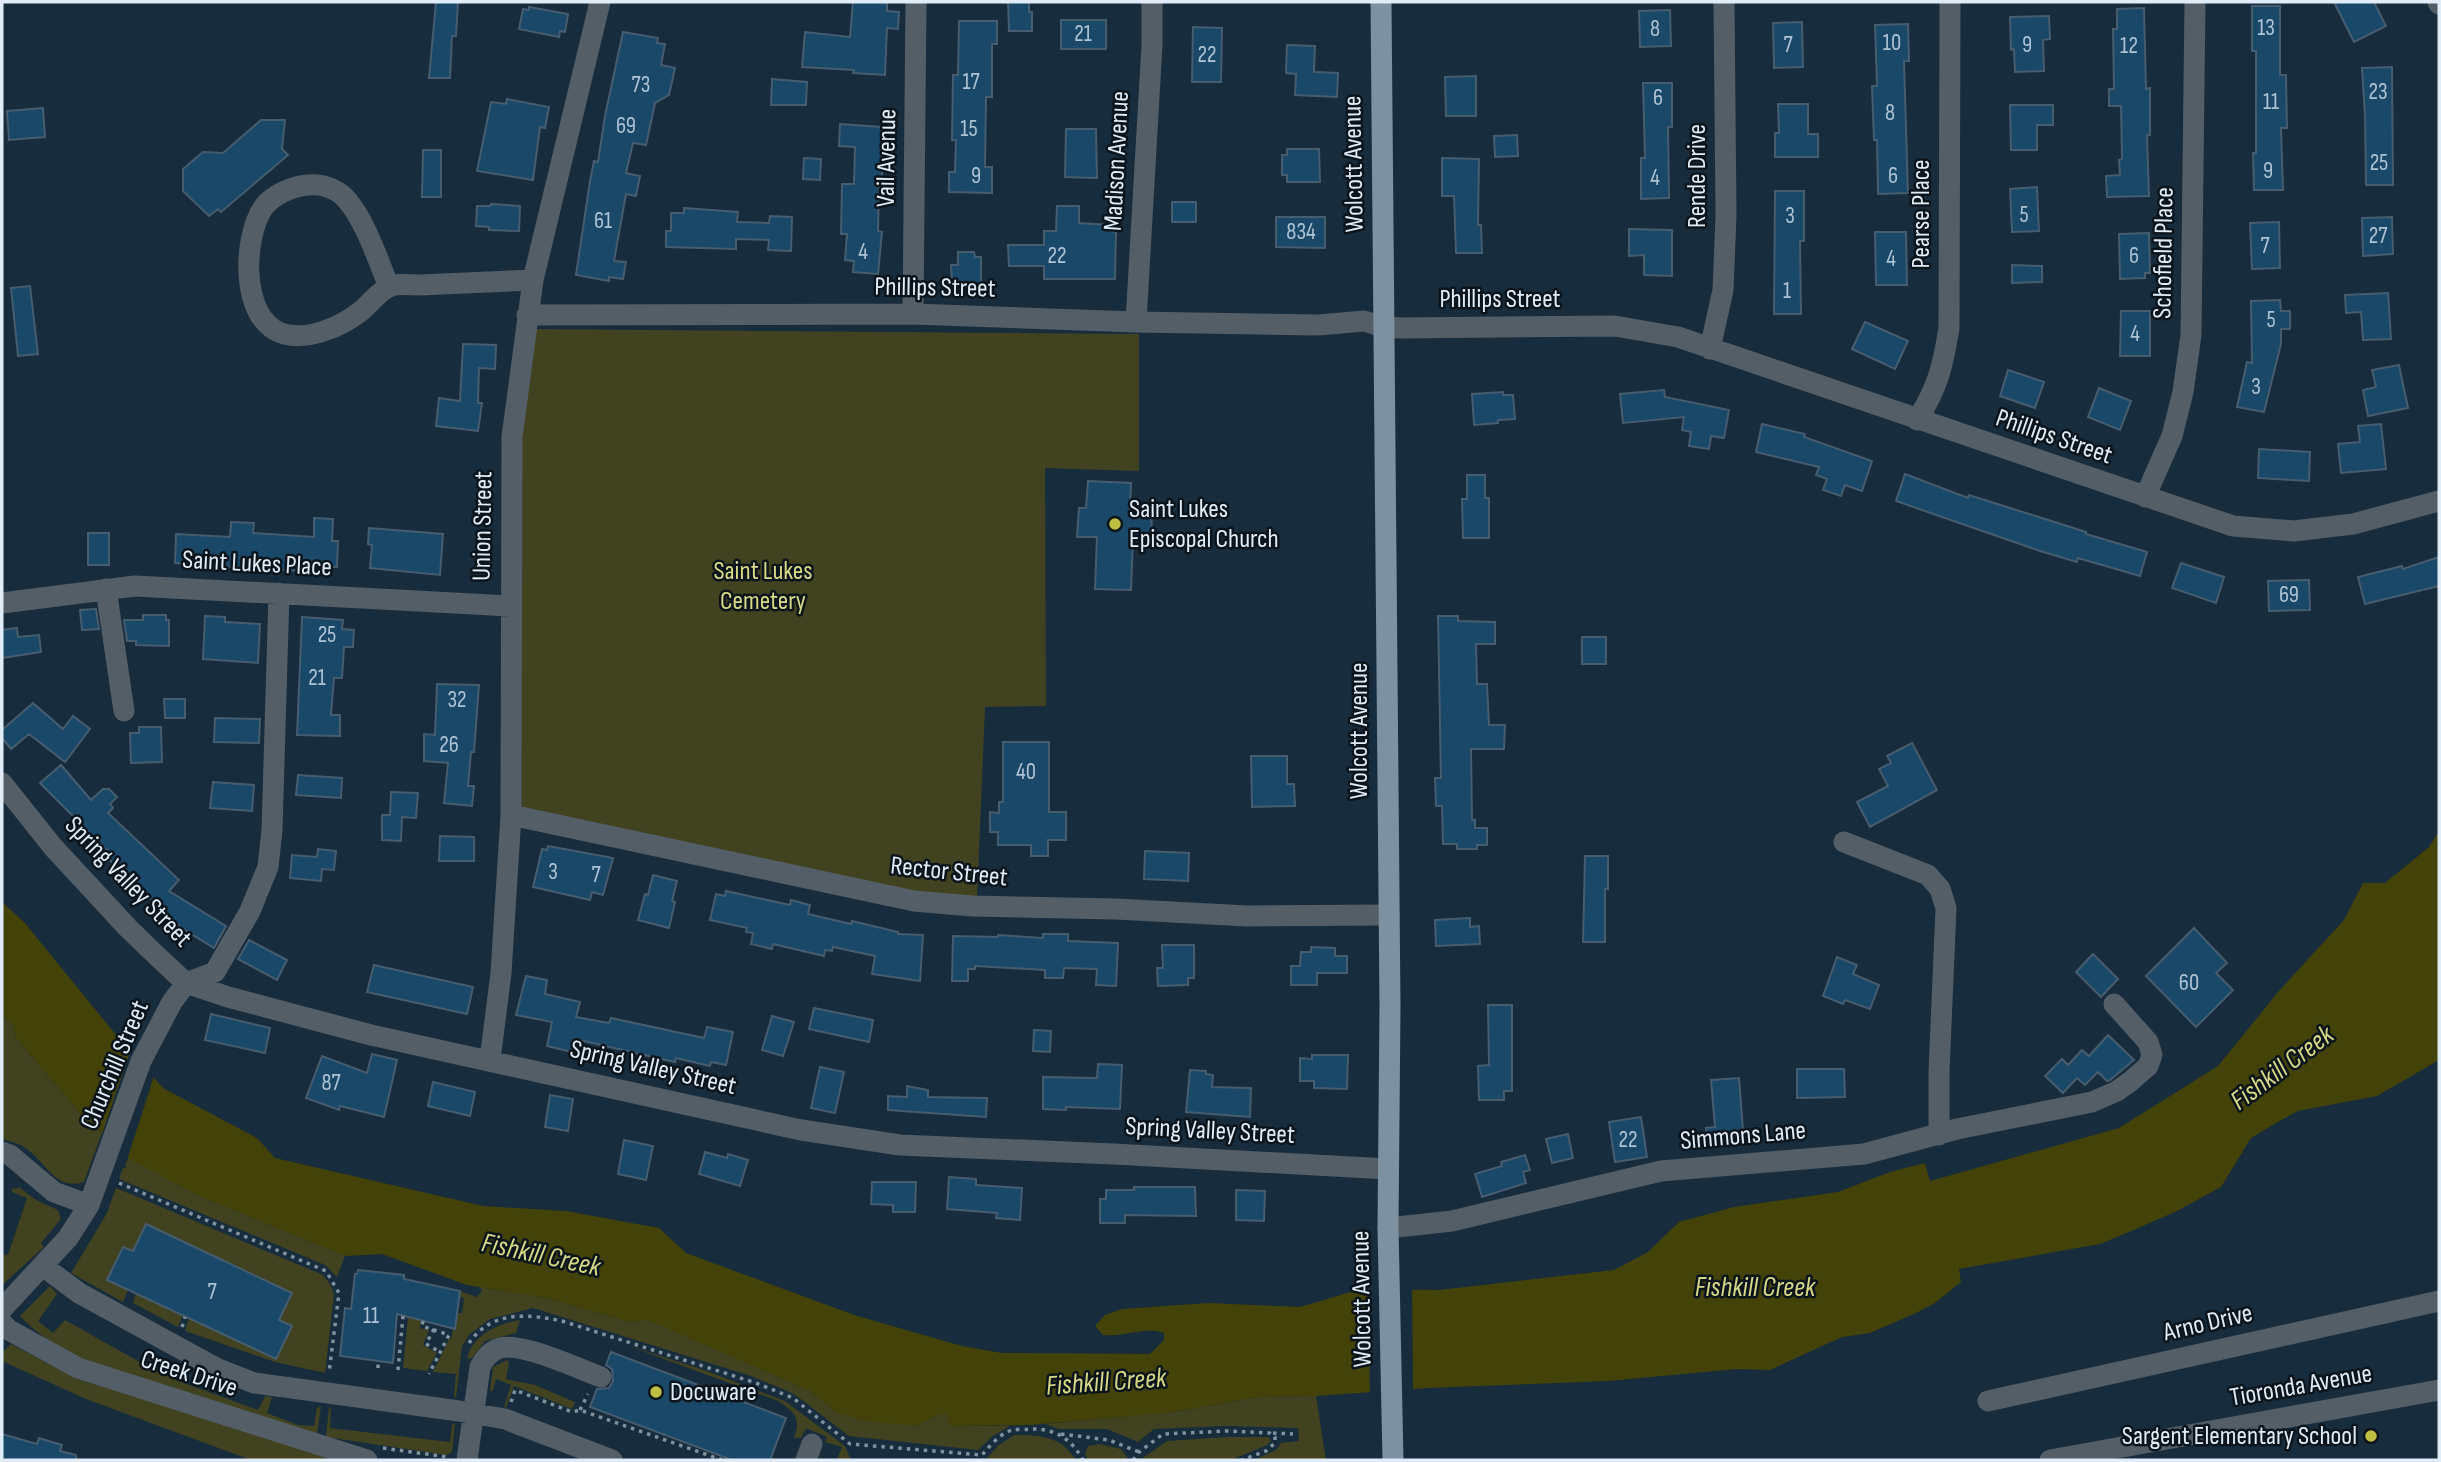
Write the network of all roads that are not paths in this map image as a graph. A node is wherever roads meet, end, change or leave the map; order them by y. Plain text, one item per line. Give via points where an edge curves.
1 (600, 2) edge
2 (916, 2) edge
3 (1152, 2) edge
4 (1381, 2) edge
5 (1724, 2) edge
6 (1950, 2) edge
7 (2195, 2) edge
8 (533, 280) junction
9 (389, 286) junction
10 (914, 314) junction
11 (527, 315) junction
12 (1136, 322) junction
13 (1384, 327) junction
14 (1710, 349) junction
15 (1917, 420) junction
16 (2146, 497) junction
17 (2439, 501) edge
18 (106, 589) junction
19 (279, 593) junction
20 (2, 603) edge
21 (510, 606) junction
22 (124, 710) dead end
23 (2, 783) edge
24 (511, 815) junction
25 (1844, 842) dead end
26 (1389, 915) junction
27 (186, 983) junction
28 (2114, 1004) dead end
29 (490, 1060) junction
30 (1948, 1132) junction
31 (2, 1152) edge
32 (1388, 1169) junction
33 (89, 1205) junction
34 (1388, 1236) junction
35 (43, 1266) junction
36 (2439, 1300) edge
37 (2, 1309) edge
38 (2, 1323) edge
39 (601, 1377) dead end
40 (2439, 1390) edge
41 (1988, 1401) dead end
42 (473, 1413) junction
43 (370, 1453) edge
44 (461, 1457) edge
45 (612, 1460) edge
46 (1393, 1460) edge
47 (2050, 1460) edge

1 - 8 street, Union Street
2 - 10 street, Vail Avenue
3 - 12 street, Madison Avenue
4 - 13 main road, Wolcott Avenue
5 - 14 street, Rende Drive via 1726,216 1723,290
6 - 15 street, Pearse Place via 1949,328 1934,393
7 - 16 street, Schofield Place via 2191,335 2172,436
8 - 9 street
8 - 11 street, Union Street
9 - 9 street via 356,215 335,190 316,184 298,186 264,207 251,248 250,290 264,321 280,333 307,335 340,324
10 - 11 street, Phillips Street
10 - 12 street, Phillips Street
11 - 21 street, Union Street via 512,437
12 - 13 street, Phillips Street via 1318,325 1364,321
13 - 14 street, Phillips Street via 1615,326 1678,337
13 - 26 main road, Wolcott Avenue
14 - 15 street, Phillips Street
15 - 16 street, Phillips Street
16 - 17 street, Phillips Street via 2233,526 2294,531 2353,524
18 - 19 street, Saint Lukes Place via 135,586
18 - 20 street, Saint Lukes Place
18 - 22 street
19 - 21 street, Saint Lukes Place
19 - 27 street via 268,867 250,911 215,972
21 - 24 street, Union Street
23 - 27 street, Spring Valley Street via 53,847
24 - 26 street, Rector Street via 914,901 1247,916
24 - 29 street, Union Street via 501,973
25 - 30 street via 1928,875 1940,889 1946,908 1940,1059
26 - 32 main road, Wolcott Avenue
27 - 29 street, Spring Valley Street via 371,1035
27 - 33 street, Churchill Street via 141,1060
28 - 30 street, Simmons Lane via 2148,1042 2152,1055 2148,1066 2131,1081 2102,1098
29 - 32 street, Spring Valley Street via 802,1130 900,1145
30 - 34 street, Simmons Lane via 1864,1154 1661,1171
31 - 33 street via 54,1192
32 - 34 main road, Wolcott Avenue
33 - 35 street, Churchill Street
34 - 46 main road, Wolcott Avenue
35 - 37 street, Churchill Street
35 - 42 street via 79,1293 254,1384
36 - 41 street, Arno Drive
38 - 43 street, Creek Drive via 78,1368
39 - 42 street via 542,1354 500,1348 480,1367
40 - 47 street, Tioronda Avenue
42 - 44 street
42 - 45 street via 506,1420

